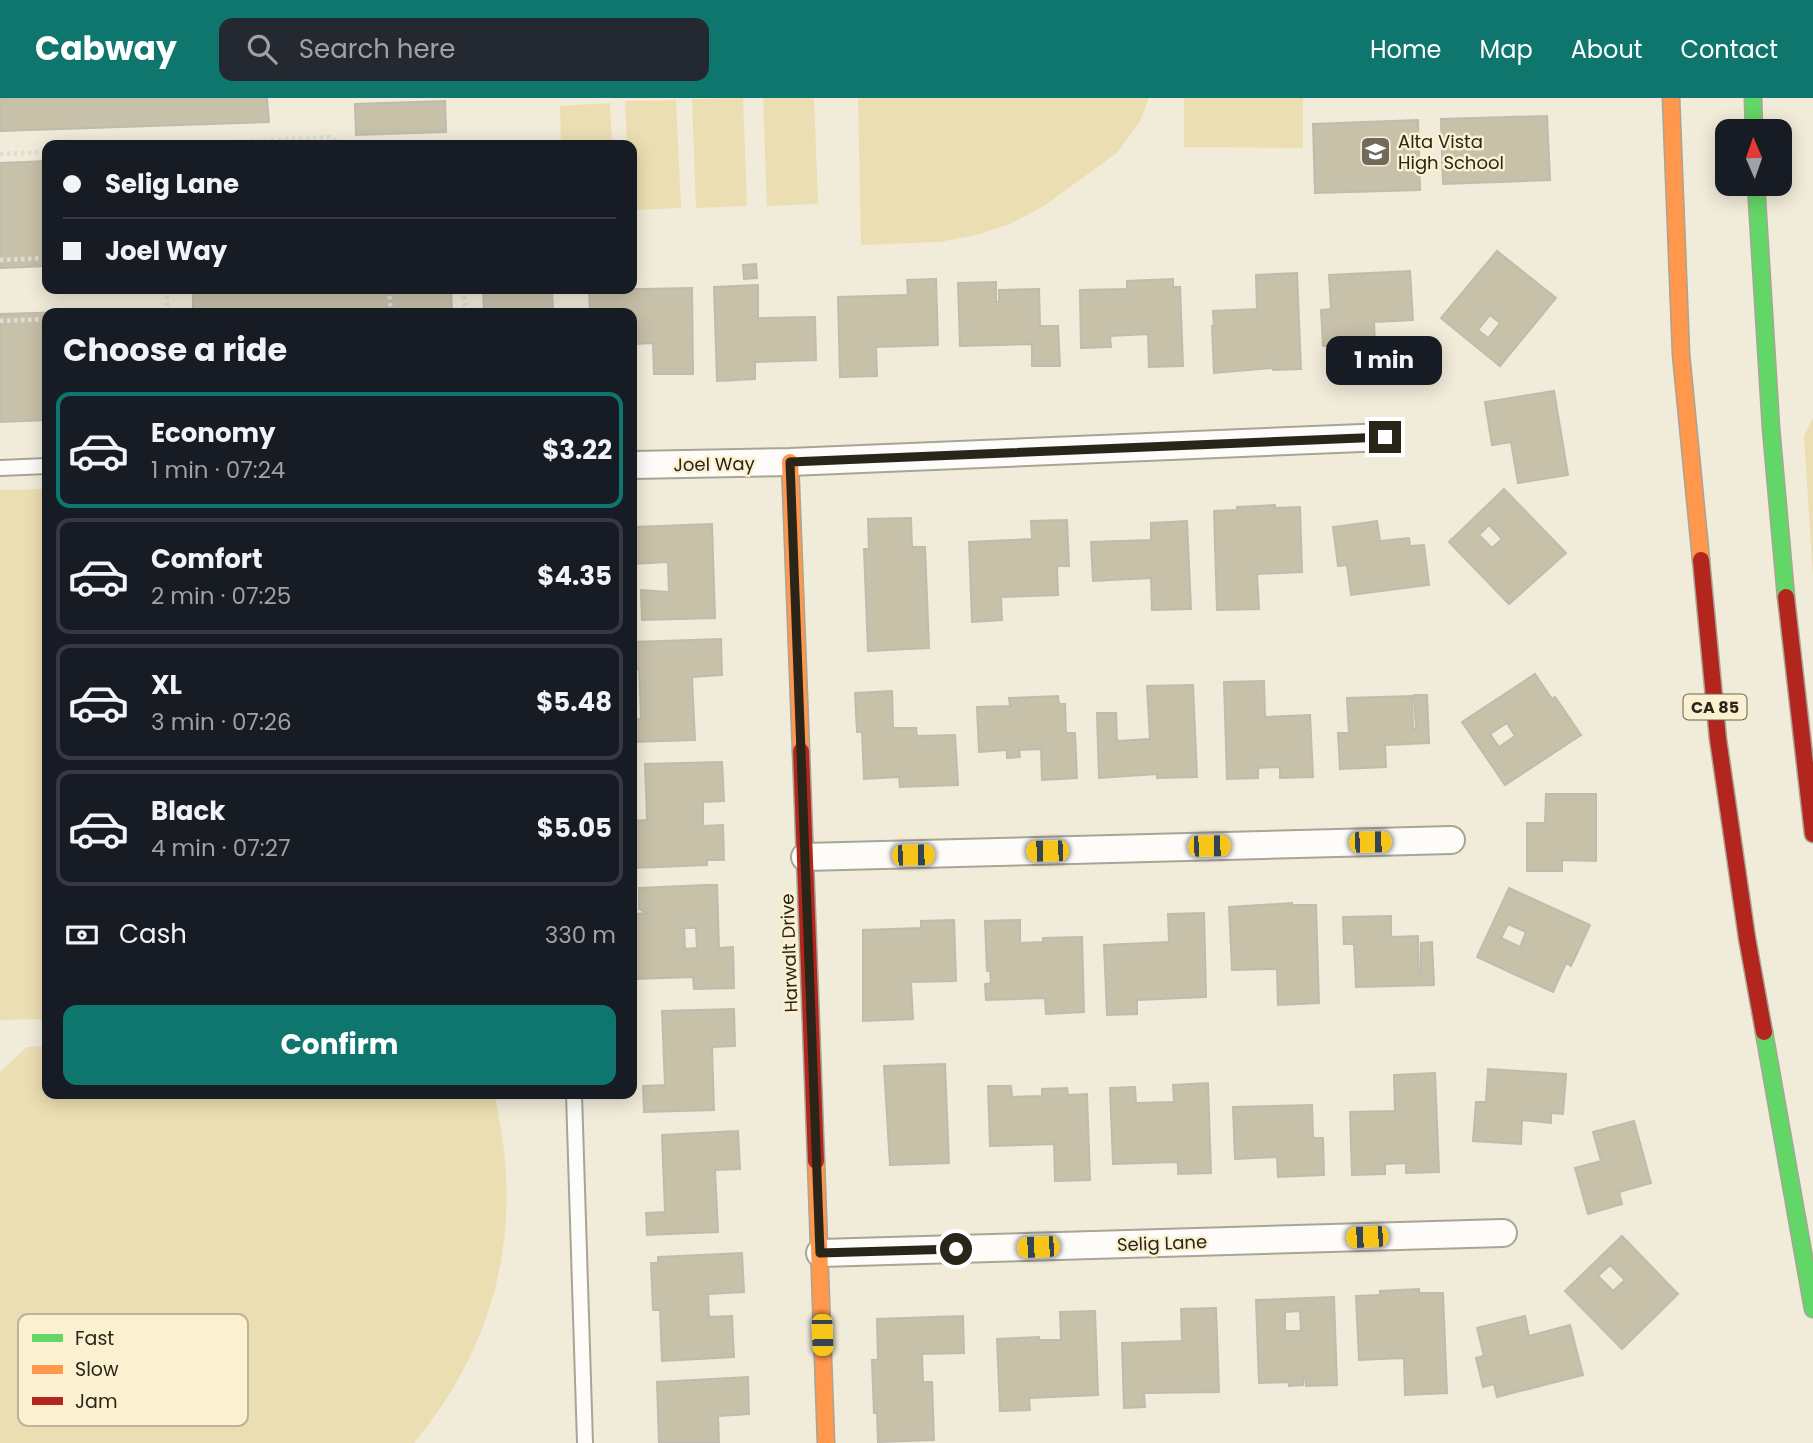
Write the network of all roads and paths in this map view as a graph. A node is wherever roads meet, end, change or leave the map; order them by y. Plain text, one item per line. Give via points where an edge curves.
1 (1671, 98) edge
2 (1753, 98) edge
3 (1754, 119) edge
4 (275, 140) edge
5 (335, 140) edge
6 (42, 152) edge
7 (0, 154) edge
8 (1757, 196) edge
9 (42, 258) edge
10 (0, 260) edge
11 (42, 319) edge
12 (0, 321) edge
13 (1385, 437) dead end
14 (790, 462) junction
15 (637, 465) edge
16 (42, 466) edge
17 (0, 468) edge
18 (1813, 834) edge
19 (1451, 840) dead end
20 (805, 858) junction
21 (574, 1099) edge
22 (1503, 1233) dead end
23 (820, 1253) junction
24 (1813, 1309) edge
25 (586, 1443) edge
26 (827, 1443) edge

1 - 24 main road, CA 85 via 1681,354 1718,738 1747,938
2 - 3 main road
4 - 5 path
6 - 7 path
8 - 18 main road via 1779,538
9 - 10 path
11 - 12 path
13 - 14 street, Joel Way
14 - 15 street, Joel Way
14 - 20 main road, Harwalt Drive
16 - 17 lane
19 - 20 street
20 - 23 main road, Harwalt Drive
21 - 25 lane
22 - 23 street, Selig Lane
23 - 26 main road, Harwalt Drive

